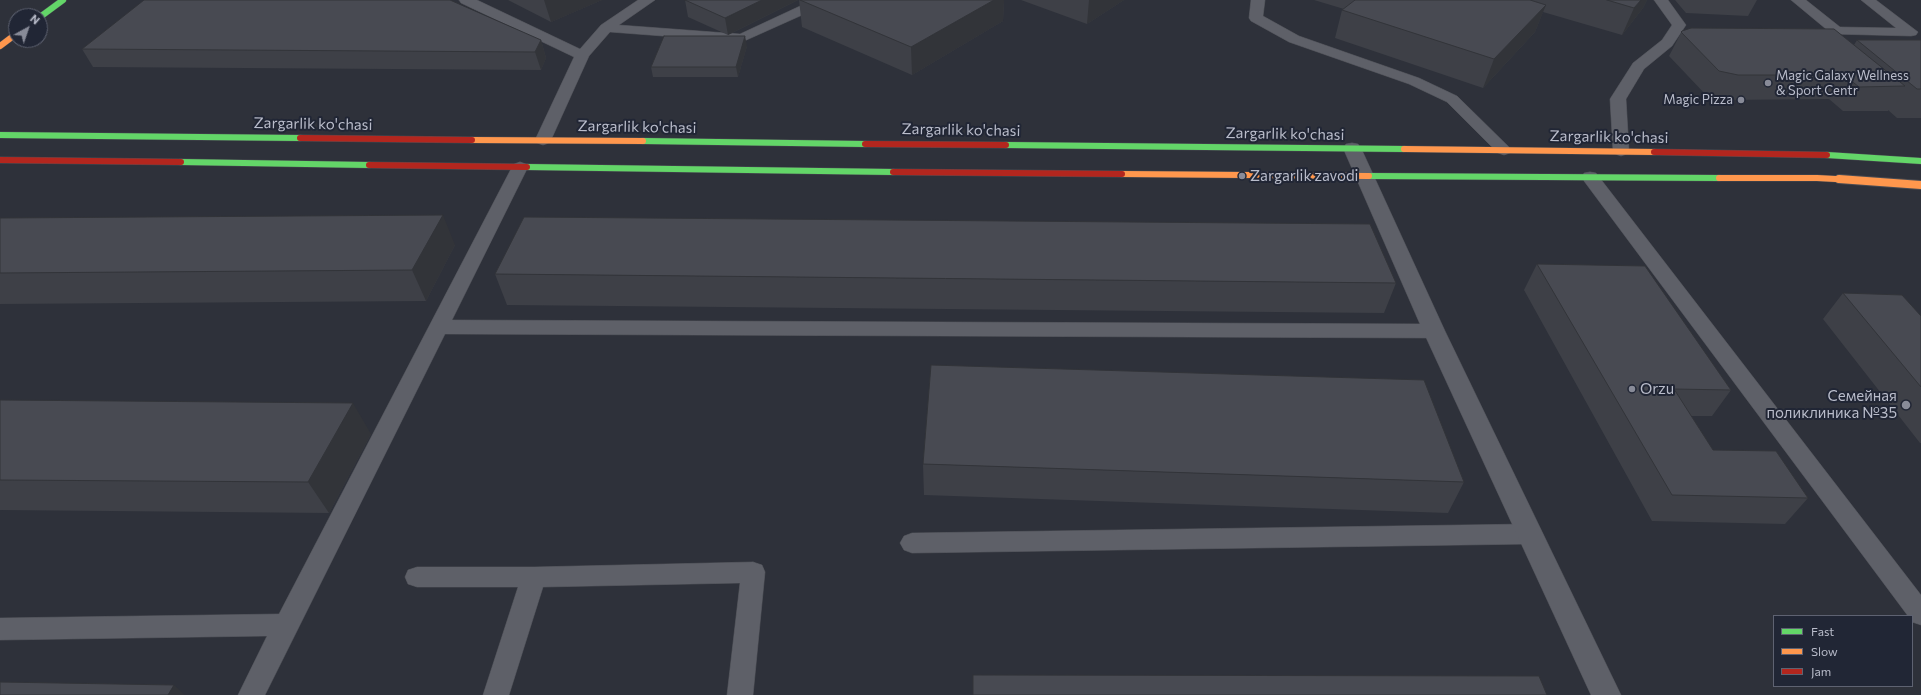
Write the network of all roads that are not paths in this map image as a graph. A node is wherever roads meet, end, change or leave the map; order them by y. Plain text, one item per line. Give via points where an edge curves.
1 (63, 0) edge
2 (466, 0) edge
3 (648, 0) edge
4 (824, 0) edge
5 (1258, 0) edge
6 (1661, 0) edge
7 (1798, 0) edge
8 (1868, 0) edge
9 (48, 11) edge
10 (606, 28) junction
11 (582, 55) junction
12 (0, 135) edge
13 (543, 140) junction
14 (1352, 148) junction
15 (1504, 150) junction
16 (1621, 151) junction
17 (0, 160) edge
18 (1921, 161) edge
19 (520, 167) junction
20 (1363, 176) junction
21 (1590, 177) junction
22 (1921, 185) edge
23 (437, 327) junction
24 (1434, 331) junction
25 (1530, 534) junction
26 (912, 543) dead end
27 (417, 577) dead end
28 (534, 577) junction
29 (1921, 614) edge
30 (286, 625) junction
31 (0, 628) edge
32 (251, 695) edge
33 (496, 695) edge
34 (740, 695) edge
35 (1606, 695) edge

1 - 9 main road
2 - 11 lane
3 - 10 lane
4 - 10 lane via 742,38
5 - 15 lane via 1256,18 1294,40 1414,81 1452,99
6 - 16 lane via 1679,25 1668,42 1638,66 1618,99
7 - 8 lane via 1837,31 1911,32
10 - 11 lane
11 - 13 lane
12 - 13 main road, Zargarlik ko'chasi
13 - 14 main road, Zargarlik ko'chasi
14 - 15 main road, Zargarlik ko'chasi
14 - 20 street
15 - 16 main road, Zargarlik ko'chasi
16 - 18 main road, Zargarlik ko'chasi via 1803,153
17 - 19 main road
19 - 20 main road
19 - 23 lane
20 - 21 main road
20 - 24 street
21 - 22 main road via 1817,178
21 - 29 lane
23 - 24 lane
23 - 30 lane
24 - 25 street
25 - 26 lane
25 - 35 street
27 - 28 lane
28 - 33 lane
28 - 34 lane via 754,572
30 - 31 lane
30 - 32 lane

